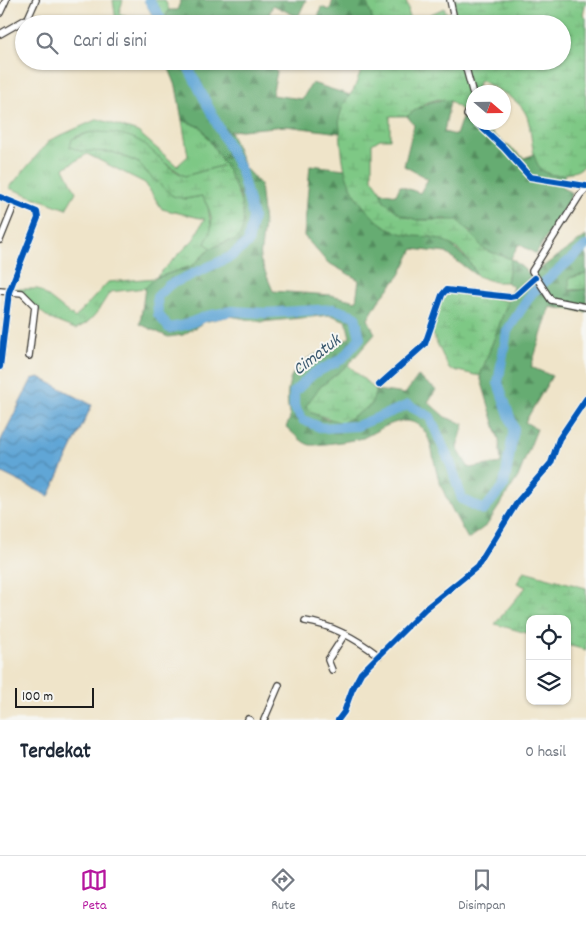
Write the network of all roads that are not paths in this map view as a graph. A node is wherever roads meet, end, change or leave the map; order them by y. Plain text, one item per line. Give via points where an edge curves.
1 (6, 0) edge
2 (36, 0) edge
3 (450, 0) edge
4 (0, 13) edge
5 (29, 15) edge
6 (453, 15) edge
7 (15, 25) edge
8 (0, 34) edge
9 (466, 70) edge
10 (470, 85) edge
11 (484, 130) edge
12 (586, 187) edge
13 (0, 197) edge
14 (15, 203) junction
15 (0, 240) edge
16 (536, 279) junction
17 (0, 291) edge
18 (9, 292) junction
19 (586, 307) edge
20 (29, 356) dead end
21 (0, 367) edge
22 (379, 385) dead end
23 (586, 399) edge
24 (305, 621) dead end
25 (345, 634) junction
26 (379, 656) junction
27 (332, 670) dead end
28 (279, 685) dead end
29 (264, 720) edge
30 (338, 720) edge

1 - 4 street
2 - 5 street
3 - 6 street
7 - 8 street
9 - 10 street
11 - 12 street via 530,177
12 - 16 street via 533,268
13 - 14 street
14 - 15 street
14 - 18 street via 37,212 38,218
16 - 19 street via 551,300
16 - 22 street via 510,297 446,290 425,344
17 - 18 street
18 - 20 street via 22,293 35,306
18 - 21 street
23 - 26 street via 559,439 548,468 518,501 478,566 425,609
24 - 25 street
25 - 26 street
25 - 27 street via 328,660
26 - 30 street via 355,683
28 - 29 street

